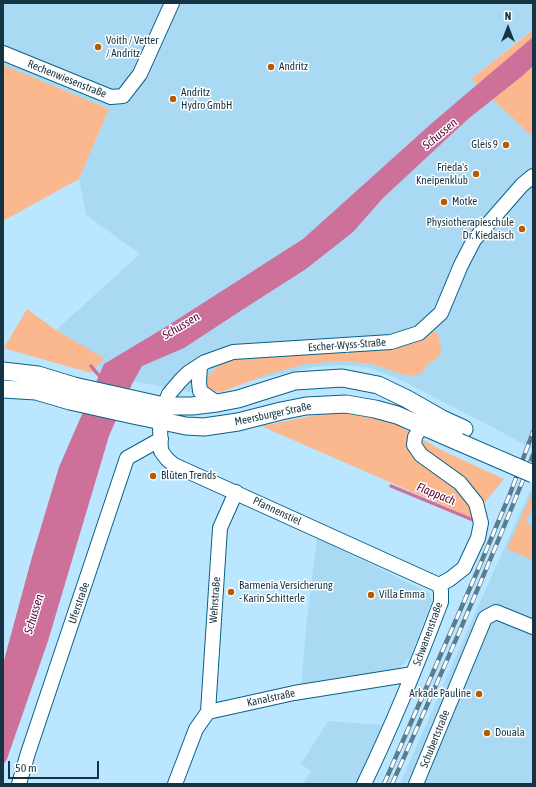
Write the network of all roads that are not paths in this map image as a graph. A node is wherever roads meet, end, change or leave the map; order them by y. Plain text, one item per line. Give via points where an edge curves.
1 (172, 3) edge
2 (3, 52) edge
3 (533, 176) edge
4 (200, 366) junction
5 (3, 371) edge
6 (3, 389) edge
7 (72, 393) junction
8 (217, 403) junction
9 (163, 413) junction
10 (422, 425) junction
11 (462, 436) junction
12 (161, 440) junction
13 (533, 474) edge
14 (236, 492) junction
15 (439, 585) junction
16 (533, 627) edge
17 (413, 674) junction
18 (208, 712) junction
19 (18, 784) edge
20 (175, 784) edge
21 (364, 784) edge
22 (416, 784) edge

1 - 2 street, Rechenwiesenstraße via 140,74 123,96 111,97
3 - 4 street, Escher-Wyss-Straße via 474,240 441,313 419,333 391,342 232,352
4 - 8 street via 200,391
4 - 9 street, Escher-Wyss-Straße via 188,373 169,394
5 - 7 street, Meersburger Straße via 38,375
6 - 7 street, Meersburger Straße
7 - 9 street, Meersburger Straße
8 - 9 street, Meersburger Straße
8 - 11 street, Meersburger Straße via 295,382 342,378 378,385 407,399 442,419
9 - 10 street, Meersburger Straße via 186,426 204,427 306,406 346,404 397,415
9 - 12 street, Pfannenstiel
10 - 11 street, Meersburger Straße
10 - 15 street via 415,437 414,445 421,455 460,483 476,503 481,523 478,538 464,568
11 - 13 street, Meersburger Straße, bridge
12 - 14 street, Pfannenstiel via 162,451 174,464
12 - 19 street, Uferstraße via 127,458
14 - 15 street, Pfannenstiel
14 - 18 street, Wehrstraße via 220,528
15 - 17 street, Schwanenstraße via 442,602
16 - 22 street, Schubertstraße via 496,612 484,618
17 - 18 street, Kanalstraße via 294,693
17 - 21 street, Schwanenstraße
18 - 20 street via 196,730

